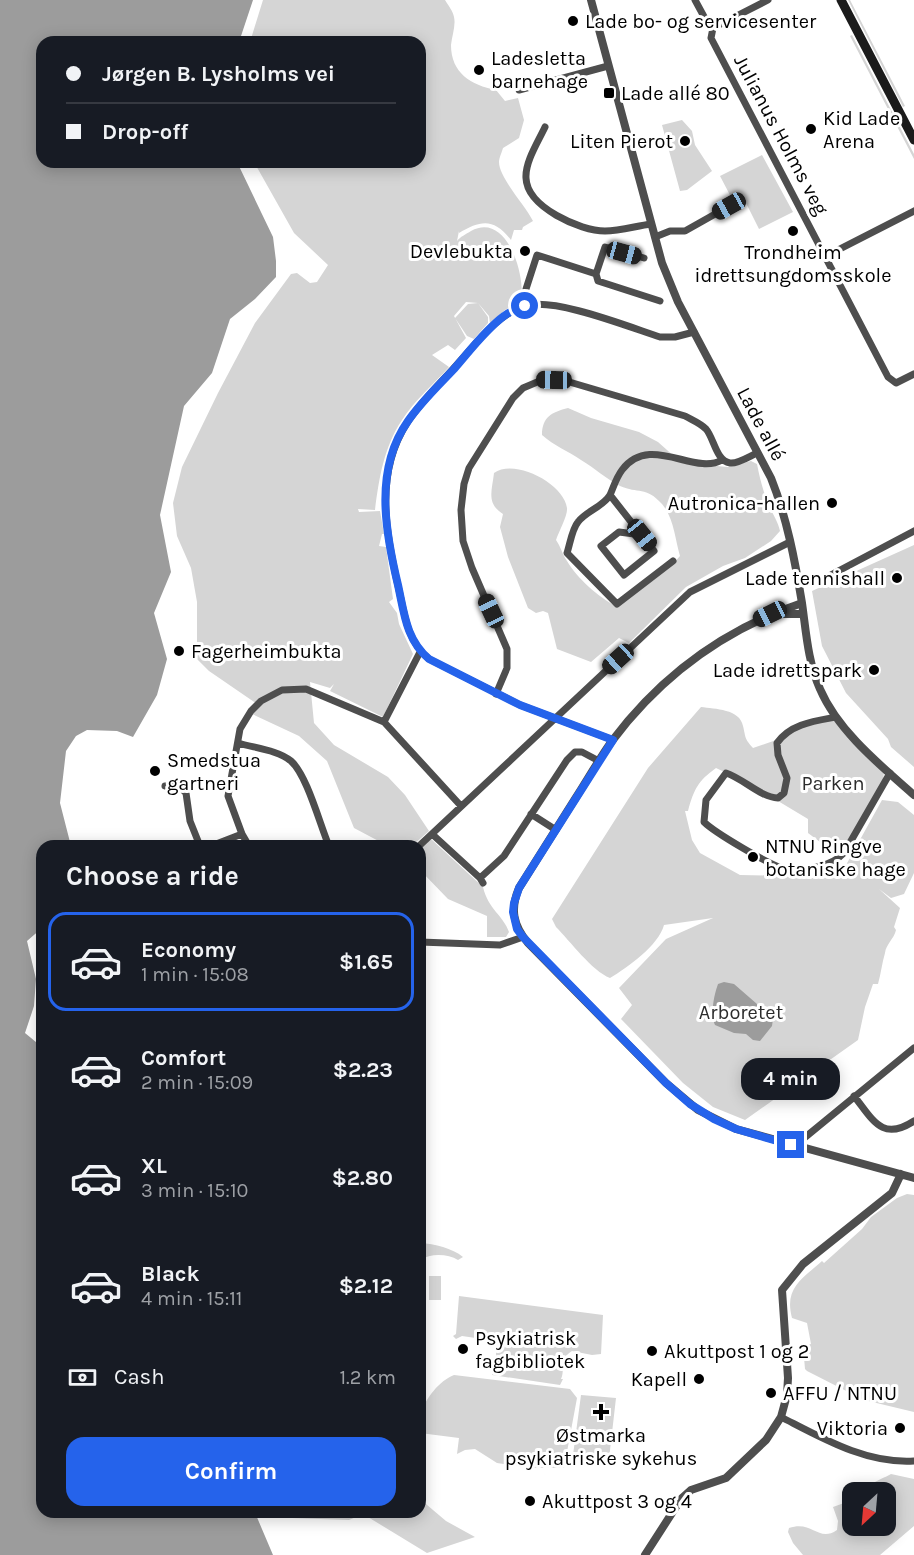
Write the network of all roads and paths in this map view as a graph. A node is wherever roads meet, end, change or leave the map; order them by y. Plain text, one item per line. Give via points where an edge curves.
1 (591, 0) edge
2 (695, 0) edge
3 (768, 0) edge
4 (841, 0) edge
5 (713, 28) junction
6 (608, 66) junction
7 (519, 90) dead end
8 (545, 127) dead end
9 (914, 140) edge
10 (740, 200) dead end
11 (914, 211) edge
12 (651, 224) junction
13 (655, 237) junction
14 (826, 256) junction
15 (644, 258) dead end
16 (596, 274) junction
17 (660, 302) dead end
18 (525, 306) junction
19 (694, 332) junction
20 (914, 374) edge
21 (757, 453) junction
22 (723, 460) junction
23 (610, 495) junction
24 (914, 531) edge
25 (642, 535) junction
26 (790, 542) junction
27 (673, 561) dead end
28 (827, 578) dead end
29 (802, 603) junction
30 (770, 614) junction
31 (803, 614) junction
32 (420, 652) junction
33 (496, 694) junction
34 (836, 717) junction
35 (554, 719) junction
36 (384, 722) junction
37 (613, 740) junction
38 (238, 743) junction
39 (599, 761) junction
40 (890, 773) junction
41 (165, 786) dead end
42 (914, 795) edge
43 (461, 806) junction
44 (531, 814) junction
45 (556, 830) junction
46 (242, 834) junction
47 (432, 834) junction
48 (198, 840) edge
49 (226, 840) edge
50 (246, 840) edge
51 (327, 840) edge
52 (426, 840) edge
53 (523, 937) junction
54 (426, 942) edge
55 (914, 1048) edge
56 (854, 1096) junction
57 (914, 1121) edge
58 (801, 1148) junction
59 (901, 1174) junction
60 (914, 1178) edge
61 (781, 1417) junction
62 (914, 1461) edge
63 (645, 1555) edge

1 - 6 street, Lade allé
2 - 5 street, Julianus Holms veg
3 - 5 street
4 - 9 main road
5 - 14 street, Julianus Holms veg via 711,38
6 - 7 street
6 - 12 street, Lade allé
8 - 12 street via 526,176 527,185 541,206 559,217 604,231
10 - 13 street via 684,231
11 - 14 street
12 - 13 street, Lade allé
13 - 19 street, Lade allé via 662,263
14 - 20 street, Julianus Holms veg via 890,380 900,382
15 - 16 street via 605,247
16 - 17 street via 598,281
16 - 18 street via 537,255
18 - 19 street via 555,304 660,337
18 - 32 street via 504,316 422,403 390,459 385,490 388,532 404,617
19 - 21 street, Lade allé
21 - 22 street via 732,463
21 - 26 street, Lade allé via 776,491
22 - 23 street via 709,464 644,454 623,468
22 - 33 street via 707,430 685,416 566,381 542,380 518,393 468,468 461,510 464,542 472,568 507,649 507,668
23 - 25 street
23 - 27 street via 578,522 567,552 617,604
24 - 28 street
25 - 25 street via 654,551 624,575 601,546 619,532
26 - 29 street, Lade allé
26 - 35 street via 690,592
29 - 30 street
29 - 31 street, Lade allé
30 - 31 street
30 - 37 street via 715,643 671,677
31 - 34 street, Lade allé via 812,666
32 - 33 street
32 - 36 street
33 - 35 street
34 - 40 street, Lade allé
34 - 40 street via 808,722 783,734 777,743 778,755 787,778 784,793 778,798 726,773 706,800 704,822 755,855 786,869 826,865 844,853
35 - 37 street
35 - 43 street
36 - 38 street via 306,689 282,690 251,711 240,729
36 - 43 street
37 - 39 street
38 - 46 street via 228,796
38 - 51 street via 292,762 303,777
39 - 44 street via 575,752
39 - 45 street
40 - 42 street, Lade allé
41 - 48 street via 181,788 186,793
43 - 47 street
44 - 45 street
44 - 47 street via 504,856 482,880
45 - 53 street via 516,895 514,921
46 - 49 street
46 - 50 street
47 - 52 street
53 - 54 street via 500,945
53 - 58 street via 690,1104 724,1124
55 - 56 street
56 - 57 street via 885,1129 895,1131
56 - 58 street via 803,1139
58 - 59 street
59 - 60 street
59 - 61 street via 891,1193 803,1264 782,1290 788,1378
61 - 62 street via 863,1455
61 - 63 street via 766,1440 726,1478 691,1490 681,1499

